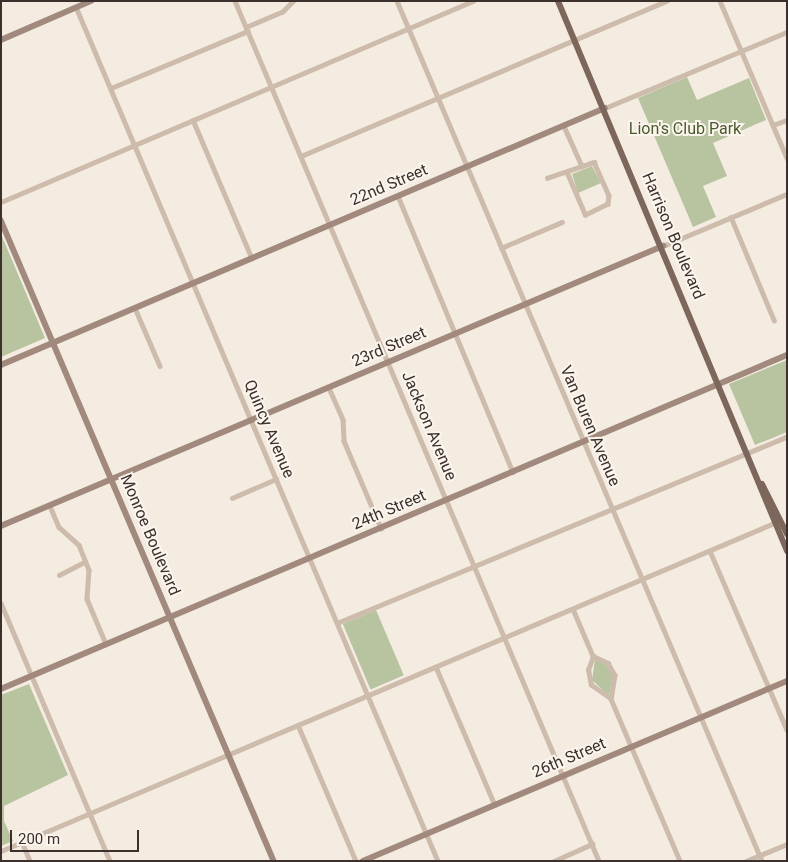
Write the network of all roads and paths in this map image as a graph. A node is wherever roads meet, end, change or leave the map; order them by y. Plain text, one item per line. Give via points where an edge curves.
1 (91, 1) edge
2 (235, 1) edge
3 (293, 1) edge
4 (397, 1) edge
5 (473, 1) edge
6 (558, 1) edge
7 (666, 1) edge
8 (720, 1) edge
9 (76, 8) junction
10 (247, 29) junction
11 (408, 29) junction
12 (787, 32) edge
13 (1, 40) edge
14 (574, 40) junction
15 (741, 51) junction
16 (272, 87) junction
17 (111, 88) junction
18 (438, 98) junction
19 (605, 108) junction
20 (193, 120) junction
21 (787, 120) edge
22 (773, 125) junction
23 (564, 126) junction
24 (134, 145) junction
25 (301, 156) junction
26 (787, 158) edge
27 (582, 166) junction
28 (467, 167) junction
29 (567, 173) junction
30 (546, 178) dead end
31 (787, 194) edge
32 (398, 196) junction
33 (1, 202) edge
34 (731, 218) junction
35 (1, 220) edge
36 (562, 222) dead end
37 (329, 225) junction
38 (663, 246) junction
39 (501, 248) junction
40 (252, 258) junction
41 (193, 283) junction
42 (524, 304) junction
43 (135, 308) junction
44 (774, 320) dead end
45 (456, 334) junction
46 (54, 342) junction
47 (787, 355) edge
48 (387, 362) junction
49 (1, 365) edge
50 (160, 366) dead end
51 (720, 384) junction
52 (329, 388) junction
53 (251, 420) junction
54 (787, 437) edge
55 (584, 442) junction
56 (748, 453) junction
57 (514, 472) junction
58 (276, 479) junction
59 (111, 480) junction
60 (232, 498) dead end
61 (447, 500) junction
62 (50, 506) junction
63 (612, 511) junction
64 (781, 521) edge
65 (1, 526) edge
66 (381, 528) junction
67 (787, 534) edge
68 (787, 544) edge
69 (710, 550) junction
70 (787, 551) edge
71 (310, 558) junction
72 (85, 562) junction
73 (475, 567) junction
74 (59, 575) dead end
75 (642, 579) junction
76 (1, 603) edge
77 (573, 609) junction
78 (170, 617) junction
79 (337, 623) junction
80 (505, 638) junction
81 (106, 644) junction
82 (593, 656) junction
83 (436, 667) junction
84 (32, 677) junction
85 (787, 681) edge
86 (769, 688) junction
87 (1, 690) edge
88 (368, 696) junction
89 (611, 699) junction
90 (701, 717) junction
91 (298, 726) junction
92 (787, 730) edge
93 (631, 747) junction
94 (229, 755) junction
95 (563, 776) junction
96 (495, 805) junction
97 (89, 814) junction
98 (426, 834) junction
99 (22, 842) junction
100 (592, 844) junction
101 (787, 844) edge
102 (1, 850) edge
103 (759, 855) junction
104 (30, 861) edge
105 (110, 861) edge
106 (274, 861) edge
107 (356, 861) edge
108 (363, 861) edge
109 (438, 861) edge
110 (554, 861) edge
111 (599, 861) edge
112 (680, 861) edge
113 (746, 861) edge
114 (762, 861) edge

1 - 9 street
2 - 10 street, Jackson Avenue
3 - 10 street via 282,12
4 - 11 street, Van Buren Avenue
5 - 11 street
6 - 14 main road, Harrison Boulevard
7 - 14 street
8 - 15 street
9 - 13 street
9 - 17 street, Quincy Avenue
10 - 16 street, Jackson Avenue
10 - 17 street
11 - 16 street
11 - 18 street, Van Buren Avenue
12 - 15 street, 22nd Street
14 - 18 street
14 - 19 main road, Harrison Boulevard
15 - 19 street, 22nd Street
15 - 22 street
16 - 20 street
16 - 25 street, Jackson Avenue
17 - 24 street, Quincy Avenue
18 - 25 street
18 - 28 street, Van Buren Avenue
19 - 23 street, 22nd Street
19 - 38 main road, Harrison Boulevard
20 - 24 street
20 - 40 street
21 - 22 street
22 - 26 street
23 - 27 street
23 - 28 street, 22nd Street
24 - 33 street
24 - 41 street, Quincy Avenue
25 - 37 street, Jackson Avenue
27 - 29 street
27 - 29 street via 596,163 610,195 605,207 589,215 582,210
28 - 32 street, 22nd Street
28 - 39 street, Van Buren Avenue
29 - 30 street
31 - 34 street, 23rd Street
32 - 37 street, 22nd Street
32 - 45 street
34 - 38 street, 23rd Street
34 - 44 street
35 - 46 street, Monroe Boulevard
36 - 39 street
37 - 40 street, 22nd Street
37 - 48 street, Jackson Avenue
38 - 42 street, 23rd Street
38 - 51 main road, Harrison Boulevard
39 - 42 street, Van Buren Avenue
40 - 41 street, 22nd Street
41 - 43 street, 22nd Street
41 - 53 street, Quincy Avenue
42 - 45 street, 23rd Street
42 - 55 street, Van Buren Avenue
43 - 46 street, 22nd Street
43 - 50 street
45 - 48 street, 23rd Street
45 - 57 street
46 - 49 street, 22nd Street
46 - 59 street, Monroe Boulevard
47 - 51 street, 24th Street
48 - 52 street, 23rd Street
48 - 61 street, Jackson Avenue
51 - 55 street, 24th Street
51 - 56 main road, Harrison Boulevard
52 - 53 street, 23rd Street
52 - 66 street via 343,420 344,442
53 - 58 street, Quincy Avenue
53 - 59 street, 23rd Street
54 - 56 street
55 - 57 street, 24th Street
55 - 63 street, Van Buren Avenue
56 - 63 street
56 - 64 main road, Harrison Boulevard
57 - 61 street, 24th Street
58 - 60 street
58 - 71 street, Quincy Avenue
59 - 62 street, 23rd Street
59 - 78 street, Monroe Boulevard
61 - 66 street, 24th Street
61 - 73 street, Jackson Avenue
62 - 65 street, 23rd Street
62 - 72 street via 59,527 79,545
63 - 73 street
63 - 75 street, Van Buren Avenue
64 - 67 main road, Harrison Boulevard
64 - 68 main road
64 - 69 street
64 - 70 main road, Harrison Boulevard
66 - 71 street, 24th Street
69 - 75 street
69 - 86 street
71 - 78 street, 24th Street
71 - 79 street, Quincy Avenue
72 - 74 street
72 - 81 street via 90,570 87,599
73 - 79 street
73 - 80 street, Jackson Avenue
75 - 77 street
75 - 90 street, Van Buren Avenue
76 - 84 street
77 - 80 street
77 - 82 street
78 - 81 street, 24th Street
78 - 94 street, Monroe Boulevard
79 - 88 street, Quincy Avenue
80 - 83 street
80 - 95 street, Jackson Avenue
81 - 84 street, 24th Street
82 - 89 street via 588,670 591,684
82 - 89 street via 608,663 615,675
83 - 88 street
83 - 96 street
84 - 87 street, 24th Street
84 - 97 street
85 - 86 street, 26th Street
86 - 90 street, 26th Street
86 - 92 street
88 - 91 street
88 - 98 street, Quincy Avenue
89 - 93 street
90 - 93 street, 26th Street
90 - 103 street, Van Buren Avenue
91 - 94 street
91 - 107 street
93 - 95 street, 26th Street
93 - 112 street
94 - 97 street
94 - 106 street, Monroe Boulevard
95 - 96 street, 26th Street
95 - 100 street, Jackson Avenue
96 - 98 street, 26th Street
97 - 99 street
97 - 105 street
98 - 108 street, 26th Street
98 - 109 street, Quincy Avenue
99 - 102 street
99 - 104 street
100 - 110 street
100 - 111 street, Jackson Avenue
101 - 103 street
103 - 113 street
103 - 114 street, Van Buren Avenue

